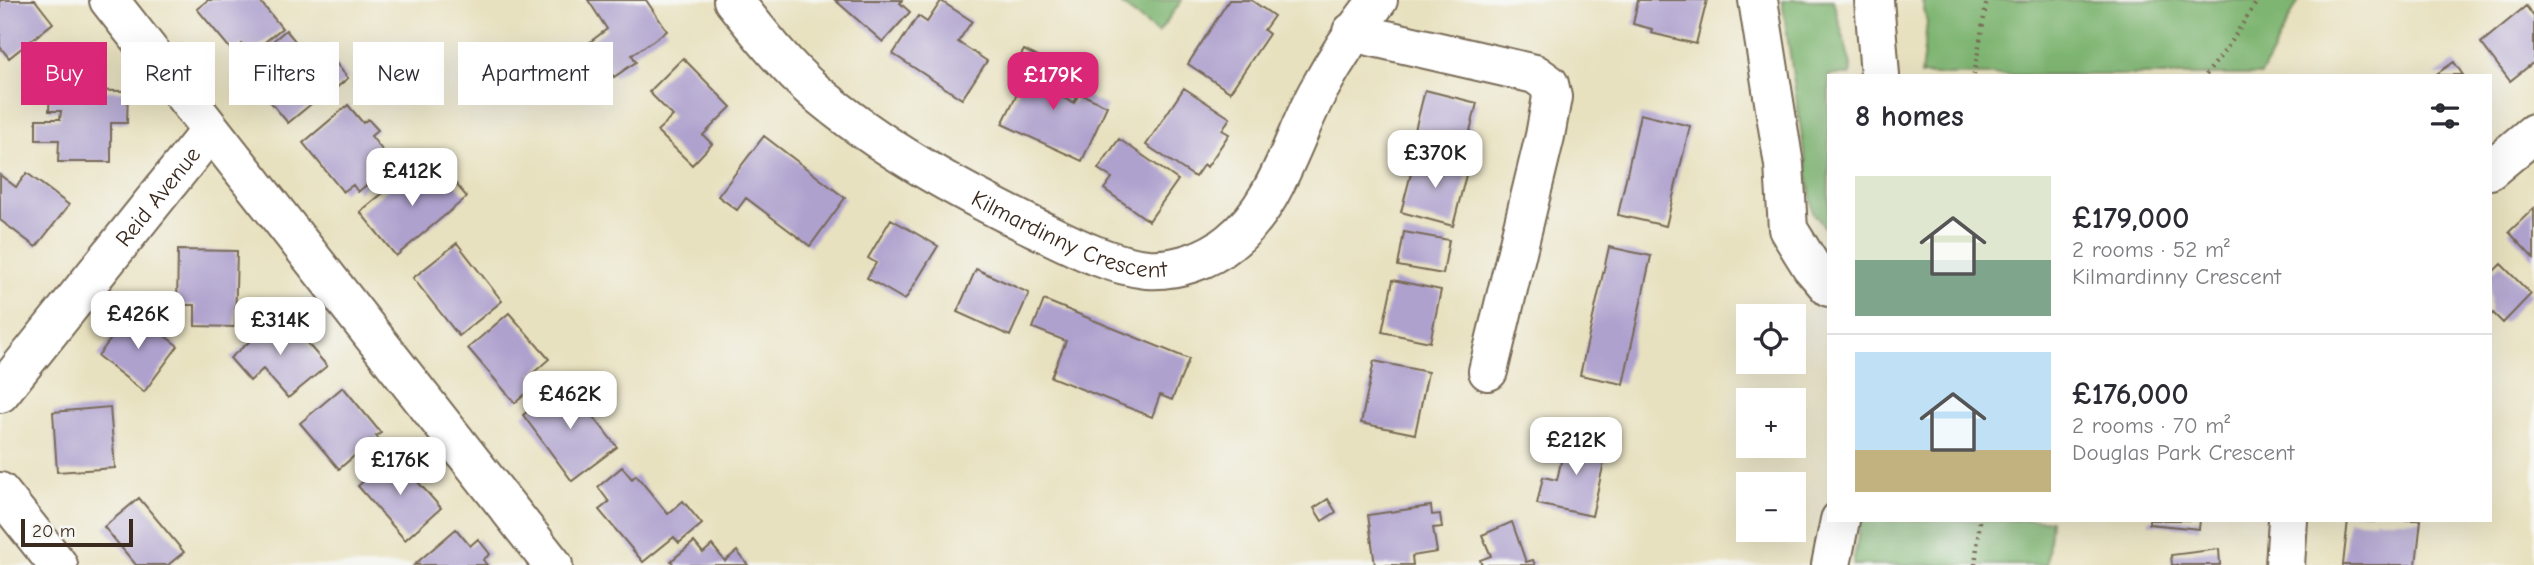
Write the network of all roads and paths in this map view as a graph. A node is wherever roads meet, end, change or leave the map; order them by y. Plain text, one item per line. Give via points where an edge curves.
1 (109, 0) edge
2 (733, 0) edge
3 (1378, 0) edge
4 (1758, 0) edge
5 (1874, 0) edge
6 (1987, 0) edge
7 (2258, 0) edge
8 (1352, 32) junction
9 (1880, 74) edge
10 (1974, 74) edge
11 (2207, 74) edge
12 (210, 131) junction
13 (2534, 133) edge
14 (2492, 168) edge
15 (1823, 274) edge
16 (1488, 371) dead end
17 (0, 393) edge
18 (0, 492) edge
19 (1840, 522) edge
20 (1980, 522) edge
21 (2288, 522) edge
22 (58, 565) edge
23 (553, 565) edge
24 (1831, 565) edge
25 (1975, 565) edge
26 (2285, 565) edge

1 - 12 street
2 - 8 street, Kilmardinny Crescent via 812,89 863,131 951,186 1077,248 1147,269 1203,259 1250,225
3 - 8 street, Kilmardinny Crescent
4 - 15 street via 1784,165 1788,229
5 - 9 street
6 - 10 path
7 - 11 path
8 - 16 street via 1535,74 1549,84 1552,97 1545,136
12 - 17 street, Reid Avenue
12 - 23 street
13 - 14 street
18 - 22 street
19 - 24 street
20 - 25 path
21 - 26 street

